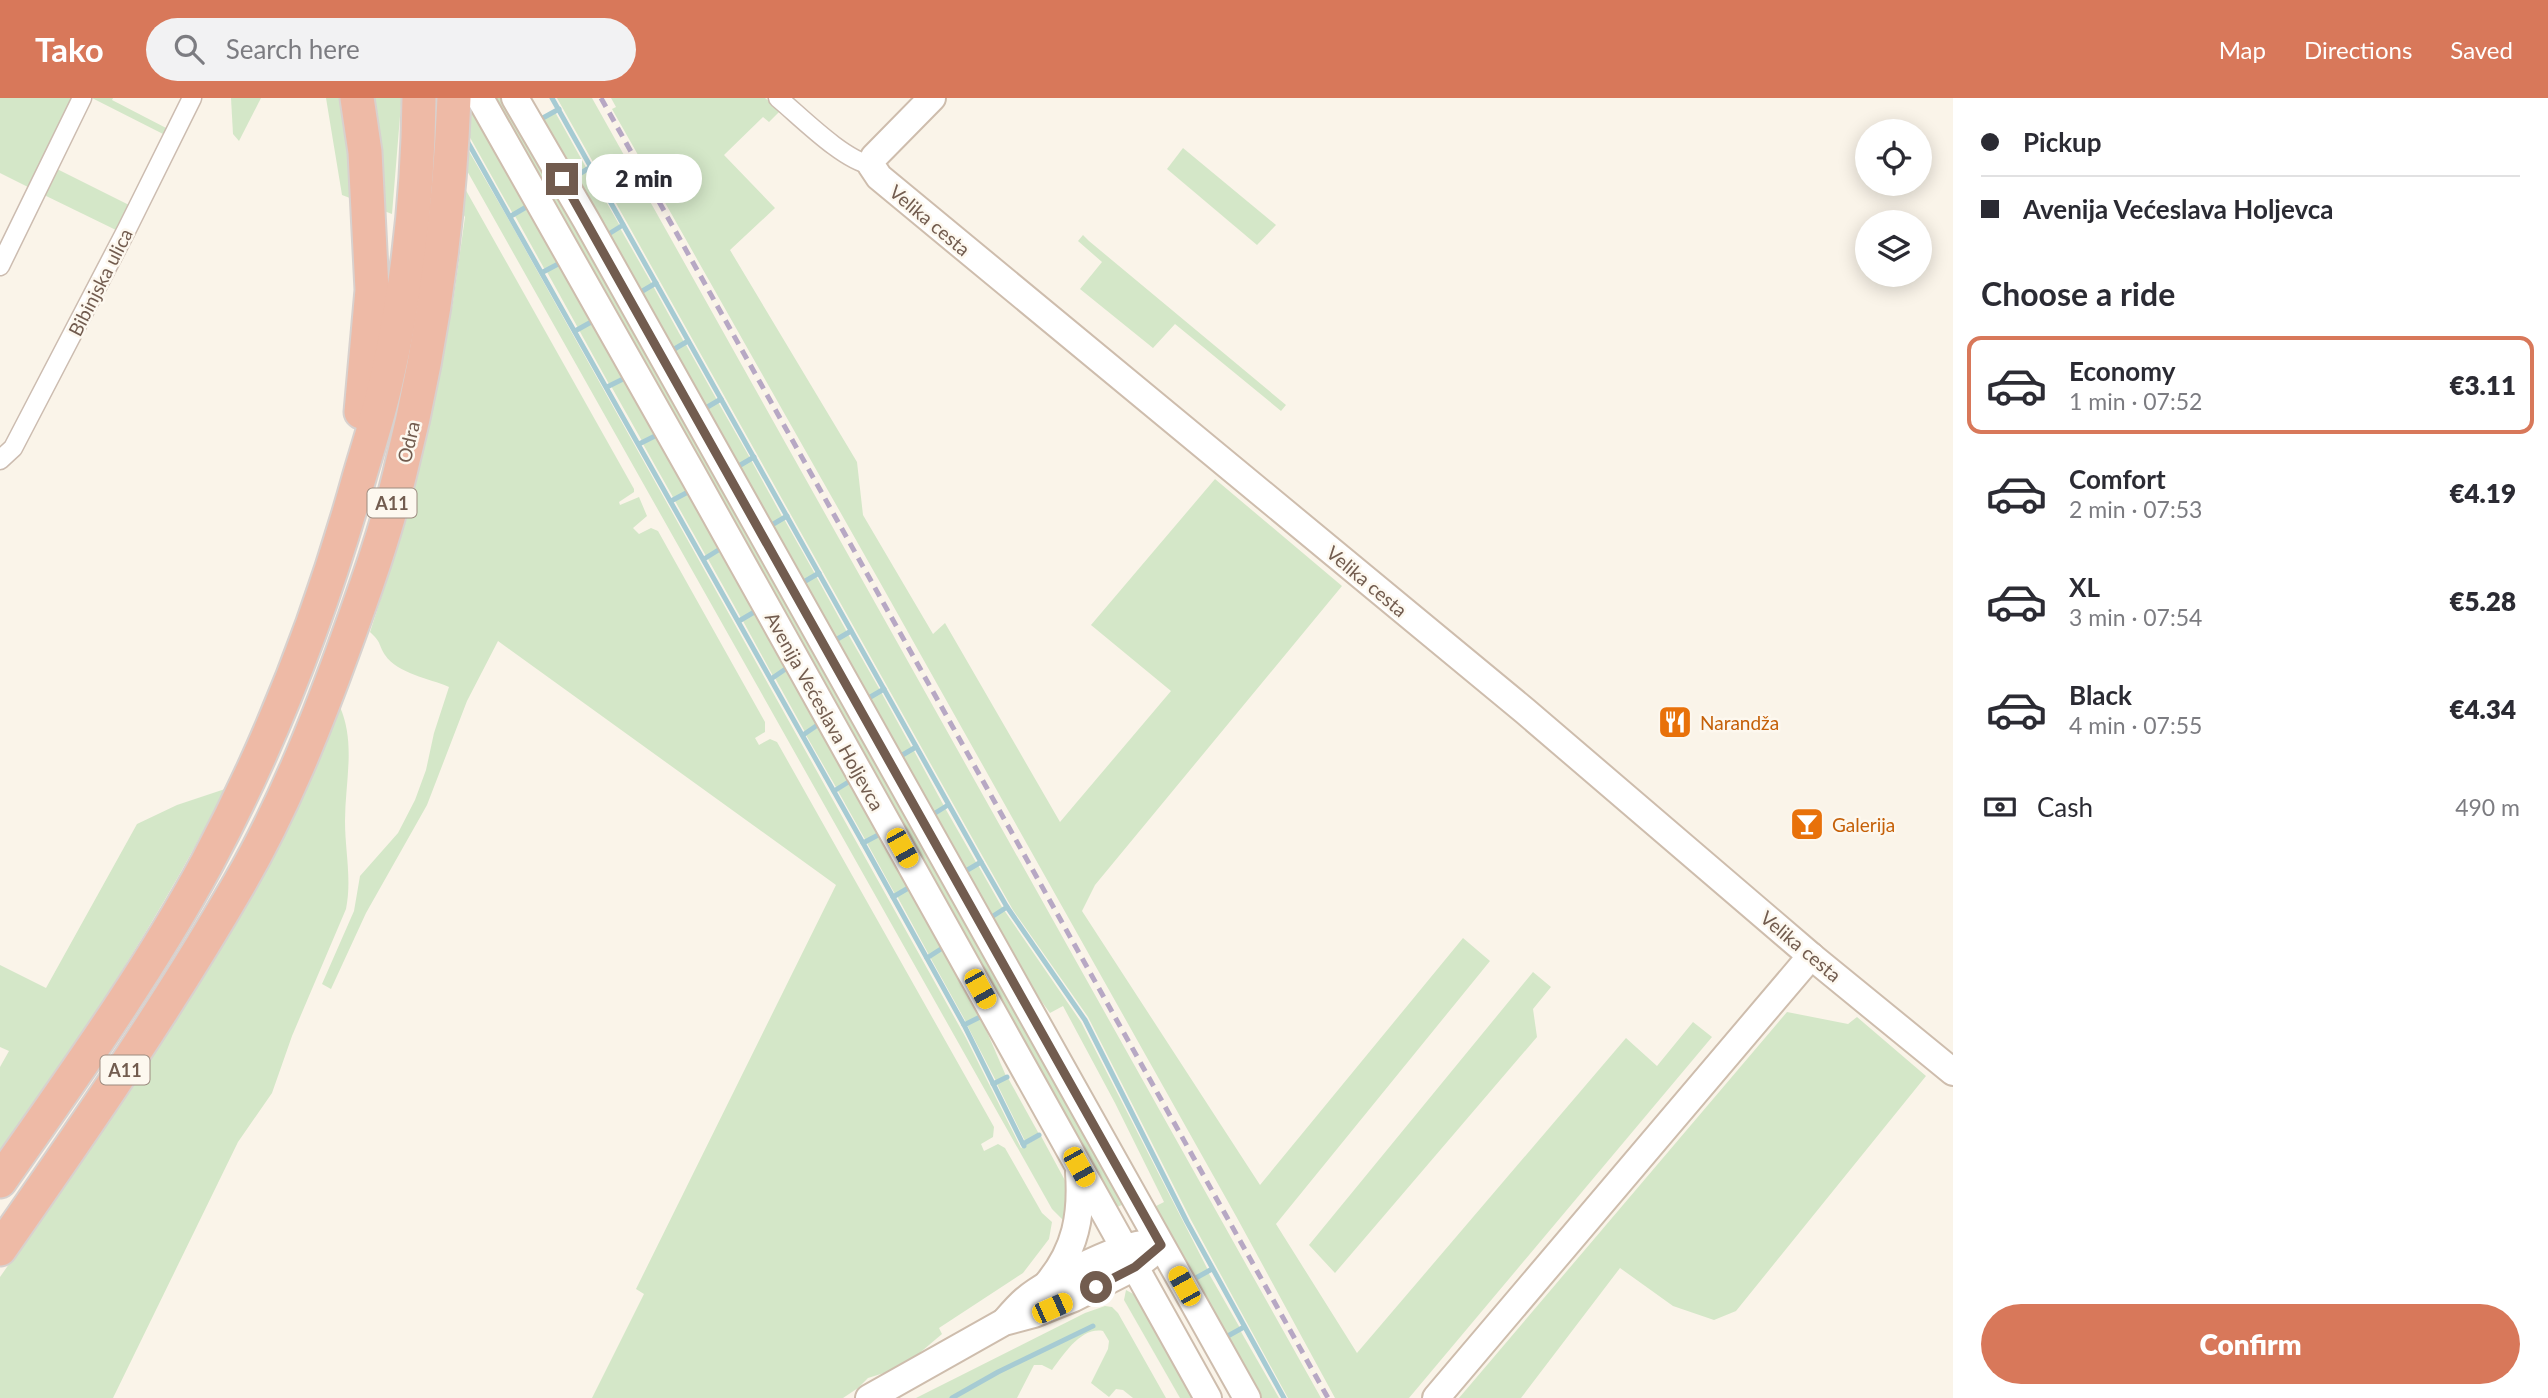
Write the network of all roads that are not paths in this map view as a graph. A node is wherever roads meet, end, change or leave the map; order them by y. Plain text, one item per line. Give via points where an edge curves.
1 (82, 98) edge
2 (191, 98) edge
3 (357, 98) edge
4 (419, 98) edge
5 (454, 98) edge
6 (480, 98) edge
7 (515, 98) edge
8 (778, 98) edge
9 (932, 98) edge
10 (871, 164) junction
11 (0, 266) edge
12 (0, 460) edge
13 (353, 502) junction
14 (1811, 956) junction
15 (1953, 1072) edge
16 (1079, 1167) junction
17 (0, 1181) edge
18 (1161, 1245) junction
19 (0, 1249) edge
20 (1130, 1257) junction
21 (1043, 1288) junction
22 (1004, 1322) junction
23 (869, 1398) edge
24 (1208, 1398) edge
25 (1247, 1398) edge
26 (1436, 1398) edge

1 - 11 street
2 - 12 street, Bibinjska ulica via 13,448
3 - 13 highway via 367,176 372,290
4 - 13 highway, Odra / A11 via 396,335
5 - 19 highway, Odra / A11 via 438,278 415,409 375,559 323,706 240,883 127,1067
6 - 16 main road, Avenija Većeslava Holjevca
7 - 18 main road, Avenija Većeslava Holjevca
8 - 10 street, Velika cesta via 846,154
9 - 10 main road
10 - 14 main road, Velika cesta via 878,177 1525,711
13 - 17 highway, Odra / A11 via 319,609 286,692 206,864 83,1063
14 - 15 main road, Velika cesta
14 - 26 main road
16 - 20 main road, Avenija Većeslava Holjevca
16 - 21 main road via 1075,1238
18 - 20 main road
18 - 25 main road, Avenija Većeslava Holjevca
20 - 21 main road via 1096,1260
20 - 22 main road via 1052,1308
20 - 24 main road, Avenija Većeslava Holjevca
21 - 22 main road
22 - 23 main road

